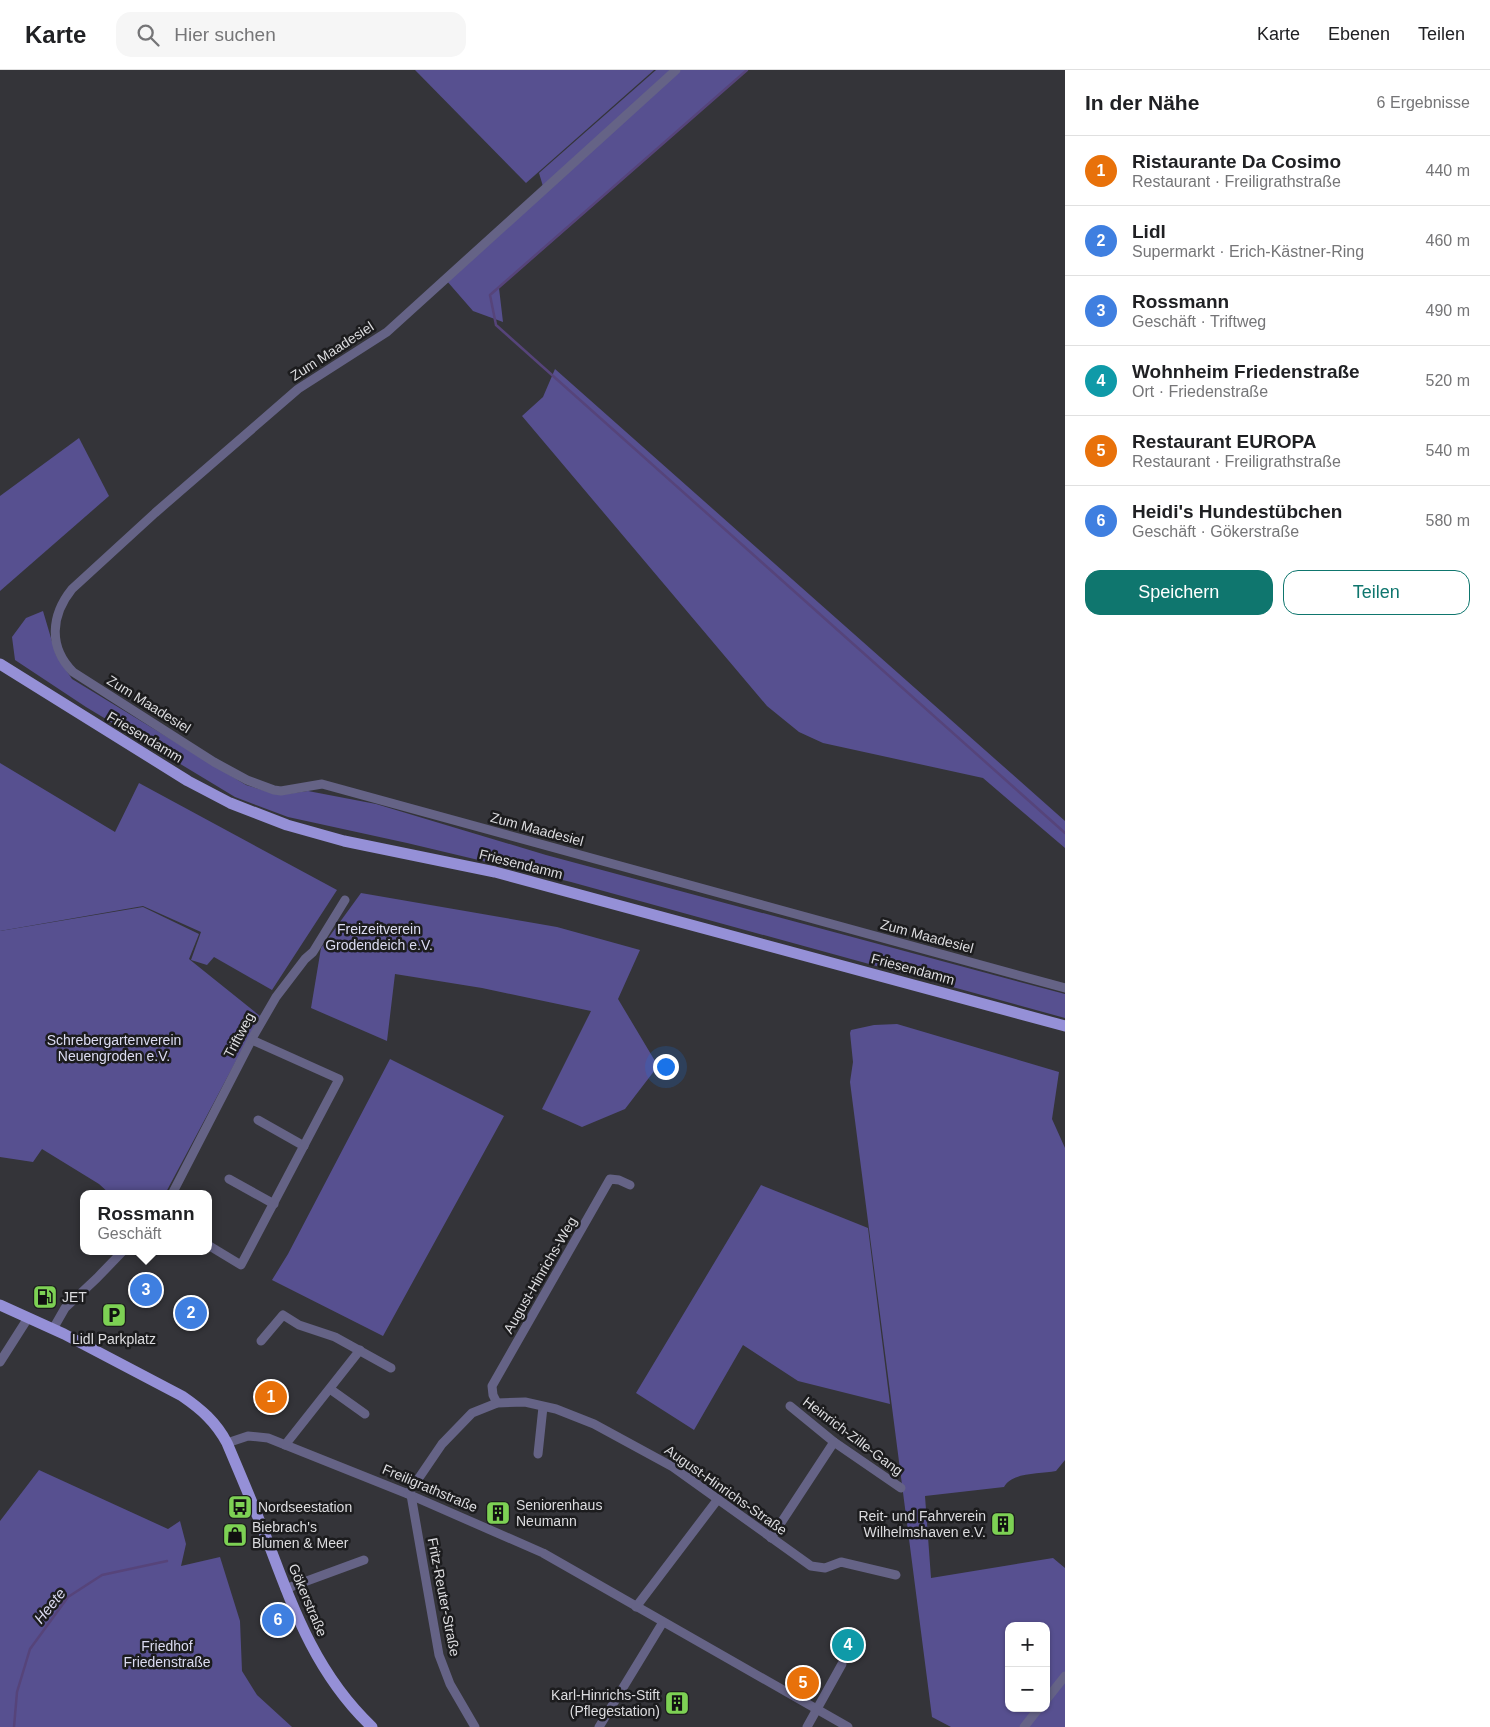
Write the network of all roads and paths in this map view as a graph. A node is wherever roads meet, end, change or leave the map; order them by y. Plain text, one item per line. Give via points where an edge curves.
1 (676, 70) edge
2 (0, 664) edge
3 (345, 900) dead end
4 (1065, 988) edge
5 (1065, 1026) edge
6 (252, 1040) junction
7 (258, 1120) dead end
8 (304, 1146) junction
9 (229, 1179) dead end
10 (630, 1185) dead end
11 (174, 1190) edge
12 (274, 1204) junction
13 (212, 1247) edge
14 (119, 1255) edge
15 (0, 1305) edge
16 (28, 1318) junction
17 (53, 1329) junction
18 (261, 1341) dead end
19 (360, 1350) junction
20 (0, 1362) edge
21 (391, 1368) dead end
22 (330, 1389) junction
23 (497, 1403) junction
24 (790, 1406) dead end
25 (543, 1407) junction
26 (365, 1414) dead end
27 (834, 1442) junction
28 (227, 1443) junction
29 (285, 1445) junction
30 (538, 1454) dead end
31 (901, 1488) dead end
32 (409, 1495) junction
33 (718, 1499) junction
34 (771, 1538) junction
35 (364, 1560) dead end
36 (896, 1575) dead end
37 (286, 1589) junction
38 (636, 1607) junction
39 (663, 1622) junction
40 (842, 1664) dead end
41 (1065, 1676) edge
42 (1050, 1695) edge
43 (817, 1710) junction
44 (1036, 1712) edge
45 (372, 1727) edge
46 (474, 1727) edge
47 (600, 1727) edge
48 (807, 1727) edge
49 (848, 1727) edge
50 (1024, 1727) edge

1 - 4 street, Zum Maadesiel via 387,332 298,389 72,589 56,616 56,638 61,656 73,672 206,756 247,780 274,790 322,784
2 - 5 main road, Friesendamm via 188,781 230,803 287,825 344,841 495,872
3 - 6 street, Triftweg via 313,952 276,997
6 - 8 street via 339,1080
6 - 11 street, Triftweg
7 - 8 street
8 - 12 street
9 - 12 street
10 - 23 street, August-Hinrichs-Weg via 610,1179 492,1386
12 - 13 street via 241,1265
14 - 17 street via 65,1308
15 - 16 main road
16 - 17 main road
16 - 20 street
17 - 28 main road via 182,1396 209,1416
18 - 19 street via 283,1315 298,1325 335,1336
19 - 21 street
19 - 22 street
22 - 26 street
22 - 29 street
23 - 25 street, August-Hinrichs-Straße via 525,1402
23 - 32 street, August-Hinrichs-Straße via 472,1413 442,1444
24 - 27 street, Heinrich-Zille-Gang
25 - 30 street
25 - 33 street, August-Hinrichs-Straße via 594,1424 673,1467
27 - 31 street, Heinrich-Zille-Gang
27 - 34 street
28 - 29 street, Freiligrathstraße via 257,1436
28 - 37 main road, Gökerstraße
29 - 32 street, Freiligrathstraße
32 - 38 street, Freiligrathstraße via 543,1553
32 - 46 street, Fritz-Reuter-Straße via 439,1655 450,1684
33 - 34 street, August-Hinrichs-Straße
33 - 38 street
34 - 36 street, August-Hinrichs-Straße via 810,1566 825,1568 841,1562
35 - 37 street
37 - 45 main road, Gökerstraße via 323,1669
38 - 39 street, Freiligrathstraße
39 - 43 street, Freiligrathstraße
39 - 47 street
40 - 43 street
41 - 42 street
43 - 48 street
43 - 49 street, Freiligrathstraße
44 - 50 street

